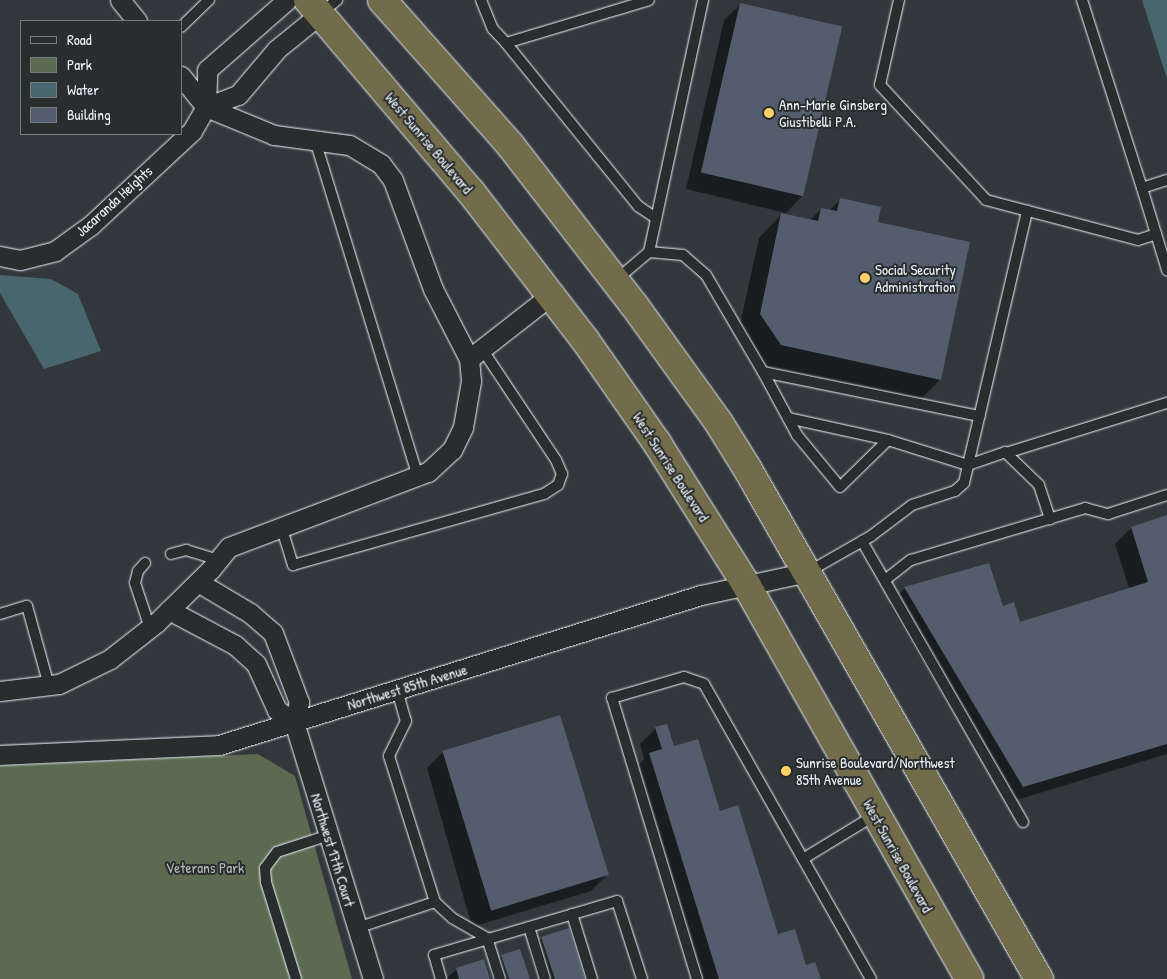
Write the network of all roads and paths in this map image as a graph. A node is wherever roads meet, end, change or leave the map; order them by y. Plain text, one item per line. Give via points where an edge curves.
1 (120, 0) edge
2 (210, 0) edge
3 (287, 0) edge
4 (382, 0) edge
5 (482, 0) edge
6 (649, 0) edge
7 (703, 0) edge
8 (899, 0) edge
9 (1082, 0) edge
10 (321, 5) edge
11 (136, 20) edge
12 (182, 26) edge
13 (506, 42) junction
14 (182, 77) edge
15 (206, 107) junction
16 (315, 140) junction
17 (1167, 180) edge
18 (1142, 188) junction
19 (1027, 211) junction
20 (656, 218) junction
21 (1156, 234) junction
22 (649, 252) junction
23 (0, 256) edge
24 (1167, 270) edge
25 (615, 281) junction
26 (551, 295) junction
27 (476, 354) junction
28 (763, 372) junction
29 (1167, 404) edge
30 (980, 416) junction
31 (788, 418) junction
32 (888, 440) junction
33 (1006, 453) junction
34 (968, 465) junction
35 (418, 476) junction
36 (1167, 495) edge
37 (1050, 519) junction
38 (281, 526) junction
39 (862, 542) junction
40 (171, 554) dead end
41 (218, 560) junction
42 (145, 563) dead end
43 (807, 572) junction
44 (884, 580) junction
45 (198, 582) junction
46 (747, 586) junction
47 (169, 610) junction
48 (0, 614) edge
49 (150, 628) junction
50 (49, 686) junction
51 (397, 690) junction
52 (0, 691) edge
53 (294, 722) junction
54 (0, 755) edge
55 (875, 815) junction
56 (1023, 822) dead end
57 (329, 835) junction
58 (803, 859) junction
59 (435, 902) junction
60 (572, 914) junction
61 (530, 926) junction
62 (357, 928) junction
63 (487, 938) junction
64 (296, 979) edge
65 (373, 979) edge
66 (441, 979) edge
67 (500, 979) edge
68 (545, 979) edge
69 (592, 979) edge
70 (642, 979) edge
71 (698, 979) edge
72 (871, 979) edge
73 (969, 979) edge
74 (1039, 979) edge

1 - 11 street
2 - 12 lane
3 - 15 street, Jacaranda Heights via 207,70
4 - 25 highway via 511,146
5 - 13 lane via 493,30
6 - 13 lane
7 - 20 lane
8 - 19 lane via 880,85 986,200
9 - 18 lane
10 - 15 street via 277,49 238,95
10 - 26 highway, West Sunrise Boulevard
13 - 20 lane via 638,206
14 - 15 street
15 - 16 street via 274,135
15 - 23 street, Jacaranda Heights via 192,132 90,225 62,246 55,251 20,260
16 - 27 street via 349,145 365,153 393,180 433,289
16 - 35 lane
17 - 18 lane
18 - 21 lane
19 - 21 lane via 1138,240
19 - 30 lane
20 - 22 lane
21 - 24 lane
22 - 25 lane
22 - 28 lane via 683,255 706,275
25 - 43 highway via 719,423
26 - 27 street
26 - 46 highway, West Sunrise Boulevard via 657,442
27 - 35 street via 463,427 452,450 428,472
27 - 38 lane via 556,460 562,474 558,485 544,494 293,565
28 - 30 lane
28 - 31 lane
29 - 33 lane
30 - 34 lane
31 - 32 lane
31 - 32 lane via 797,435 840,487
32 - 34 lane
33 - 34 lane
33 - 37 lane via 1039,485
34 - 39 lane via 964,483 955,491 912,504
35 - 38 street
36 - 37 lane via 1108,514 1084,508
37 - 44 lane via 911,560
38 - 41 street via 229,547
39 - 43 lane
39 - 44 lane
40 - 41 lane via 186,550
41 - 45 street
42 - 49 lane via 138,571 135,583
43 - 46 street, Northwest 85th Avenue
43 - 74 highway
44 - 56 lane
45 - 47 street
45 - 53 street via 250,613 273,633 299,702
46 - 51 street, Northwest 85th Avenue via 701,595
46 - 55 highway, West Sunrise Boulevard
47 - 49 street
47 - 53 street via 235,645 256,664 276,710
48 - 50 lane via 27,606
49 - 50 street via 110,659
50 - 52 street
51 - 53 street, Northwest 85th Avenue
51 - 59 lane via 406,721 389,756
53 - 54 street, Northwest 85th Avenue via 219,745
53 - 57 street, Northwest 17th Court
55 - 58 lane
55 - 73 highway, West Sunrise Boulevard
57 - 62 street, Northwest 17th Court
57 - 64 lane via 277,852 265,868 266,882
58 - 71 lane via 704,684 684,677 612,698
58 - 72 lane
59 - 62 lane
59 - 63 lane via 452,918
60 - 61 lane
60 - 69 lane
60 - 70 lane via 617,901
61 - 63 lane
61 - 68 lane
62 - 65 street, Northwest 17th Court
63 - 66 lane via 434,955
63 - 67 lane

